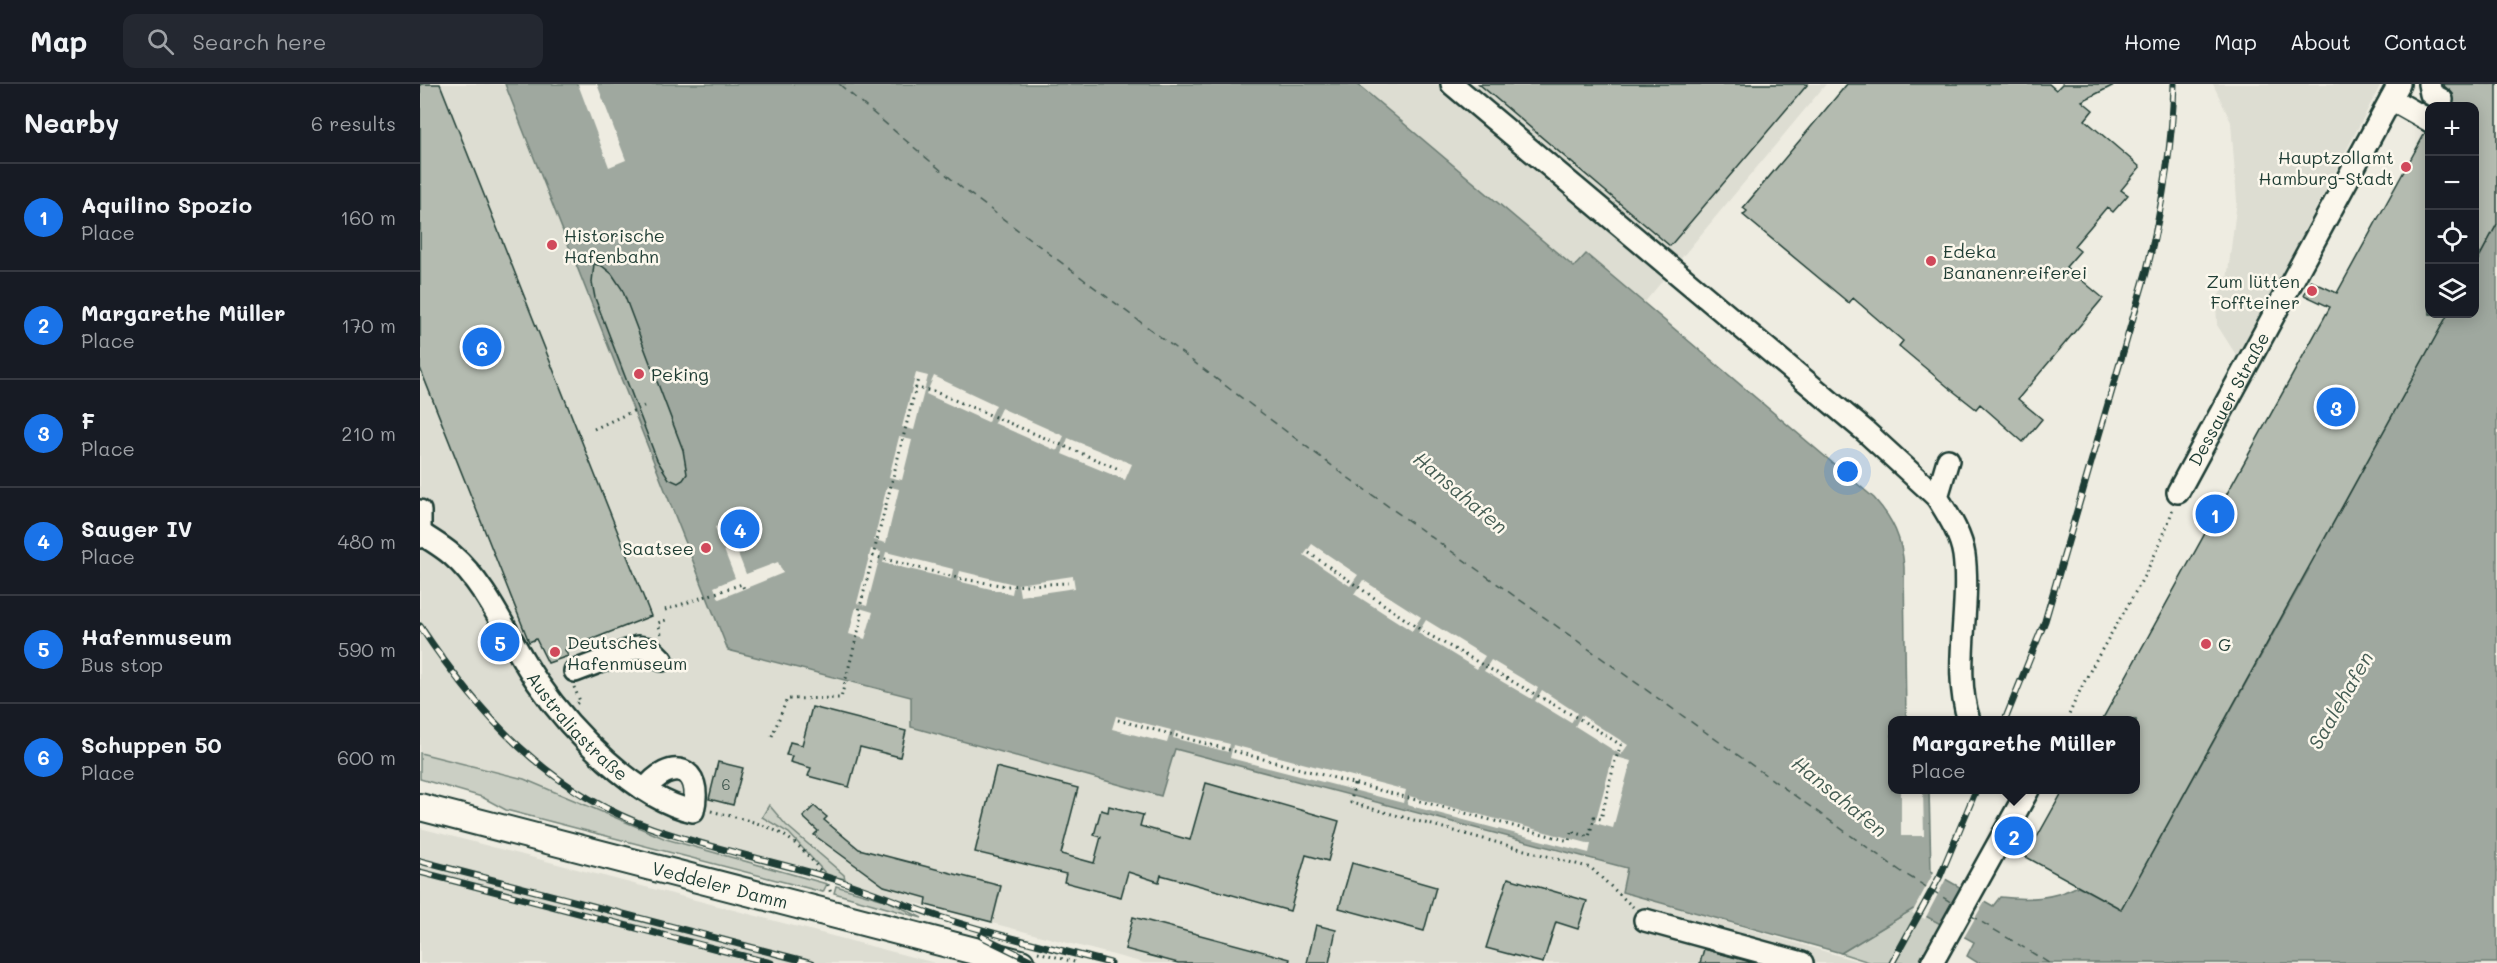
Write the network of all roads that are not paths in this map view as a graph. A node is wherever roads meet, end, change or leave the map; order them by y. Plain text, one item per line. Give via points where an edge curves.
1 (1452, 84) edge
2 (2395, 92) edge
3 (2425, 117) edge
4 (1948, 460) dead end
5 (2178, 492) road end
6 (1937, 497) junction
7 (420, 511) edge
8 (421, 536) edge
9 (662, 660) dead end
10 (574, 671) dead end
11 (1968, 716) edge
12 (645, 790) junction
13 (2025, 794) edge
14 (420, 807) edge
15 (1645, 920) road end
16 (1022, 963) edge
17 (1802, 963) edge
18 (1932, 963) edge

1 - 6 street via 1865,431
2 - 3 street
2 - 5 street, Dessauer Straße
4 - 6 street
6 - 11 street via 1954,526 1964,555 1963,694
7 - 8 street, Australiastraße
8 - 12 street, Australiastraße via 452,555 477,582 539,685 589,743
9 - 10 street via 651,649 638,647
12 - 12 street, Australiastraße via 679,808 693,811 695,784 683,771 668,770 655,776
13 - 18 street
14 - 16 main road, Veddeler Damm
15 - 17 street

